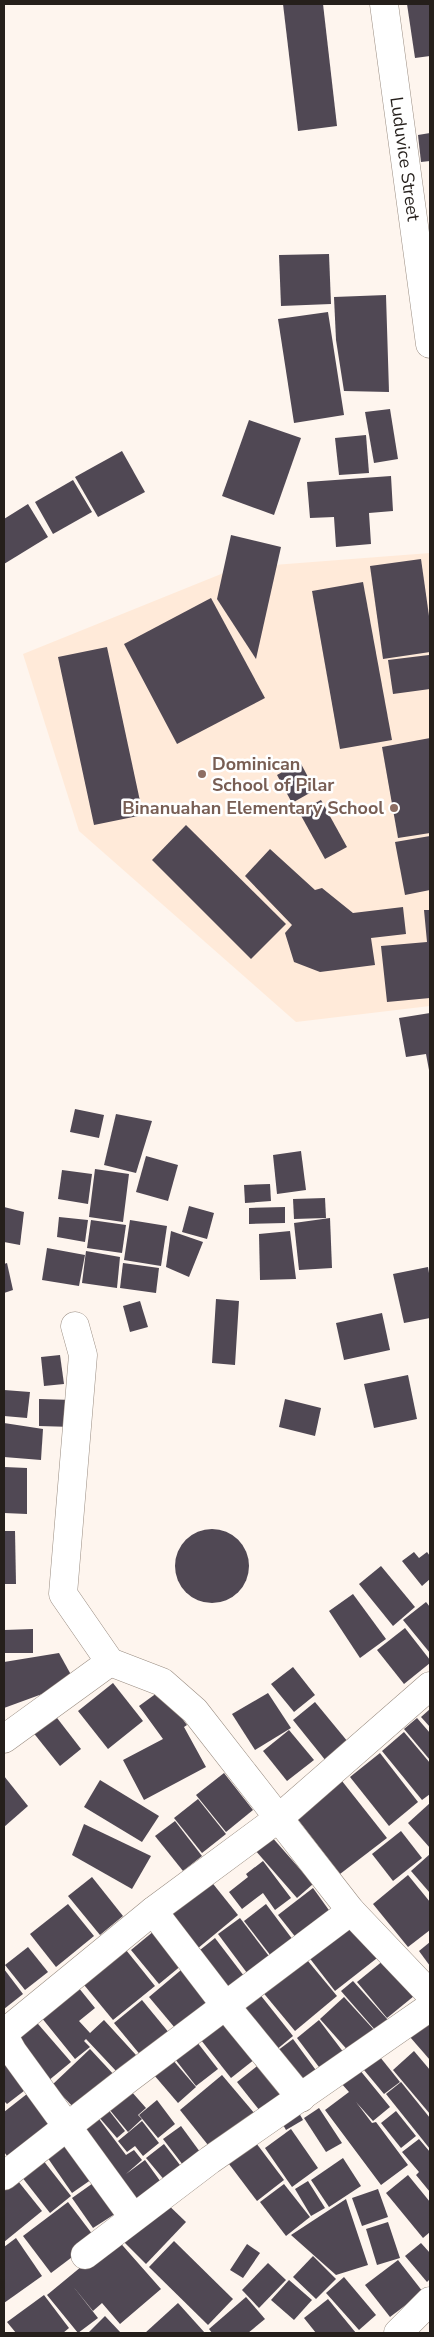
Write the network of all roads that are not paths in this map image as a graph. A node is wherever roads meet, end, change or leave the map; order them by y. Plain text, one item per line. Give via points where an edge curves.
1 (384, 4) edge
2 (430, 344) edge
3 (75, 1326) dead end
4 (110, 1662) junction
5 (430, 1686) edge
6 (4, 1738) edge
7 (280, 1817) junction
8 (153, 1911) junction
9 (352, 1911) junction
10 (430, 1994) edge
11 (225, 2005) junction
12 (430, 2007) edge
13 (4, 2034) edge
14 (301, 2098) junction
15 (67, 2126) junction
16 (4, 2176) edge
17 (132, 2217) junction
18 (84, 2255) dead end
19 (430, 2301) edge
20 (398, 2333) edge

1 - 2 street, Luduvice Street
3 - 4 street via 83,1355 63,1594
4 - 6 street
4 - 7 street via 162,1682 195,1710
5 - 7 street
7 - 8 street
7 - 9 street
8 - 11 street
8 - 13 street
9 - 10 street
9 - 11 street
11 - 14 street
11 - 15 street
12 - 14 street
13 - 15 street via 13,2052
14 - 17 street
15 - 16 street
15 - 17 street
17 - 18 street
19 - 20 street

